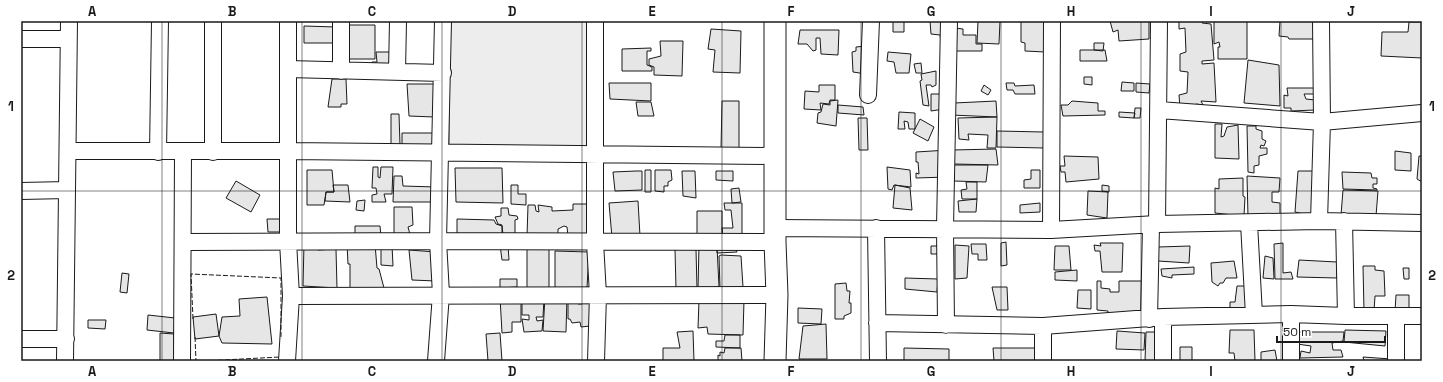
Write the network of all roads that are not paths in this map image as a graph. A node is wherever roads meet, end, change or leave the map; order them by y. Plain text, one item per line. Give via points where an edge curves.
1 (69, 21) edge
2 (160, 21) edge
3 (213, 21) edge
4 (288, 21) edge
5 (341, 21) edge
6 (398, 21) edge
7 (443, 21) edge
8 (595, 21) edge
9 (775, 21) edge
10 (871, 21) edge
11 (949, 21) edge
12 (1052, 21) edge
13 (1159, 21) edge
14 (1321, 21) edge
15 (21, 39) edge
16 (68, 39) junction
17 (288, 69) junction
18 (341, 71) junction
19 (397, 72) junction
20 (443, 73) junction
21 (868, 95) dead end
22 (1159, 110) junction
23 (1422, 113) edge
24 (1322, 122) junction
25 (68, 151) junction
26 (288, 151) junction
27 (158, 152) junction
28 (183, 152) junction
29 (213, 152) junction
30 (441, 153) junction
31 (595, 154) junction
32 (775, 156) junction
33 (67, 190) junction
34 (21, 191) edge
35 (1319, 221) junction
36 (1344, 221) junction
37 (1248, 222) junction
38 (1422, 224) edge
39 (1154, 225) junction
40 (876, 228) junction
41 (945, 228) junction
42 (1051, 230) junction
43 (775, 235) junction
44 (288, 241) junction
45 (438, 241) junction
46 (184, 242) junction
47 (595, 242) junction
48 (441, 294) junction
49 (598, 295) junction
50 (291, 296) junction
51 (777, 296) junction
52 (1291, 314) junction
53 (1254, 315) junction
54 (1346, 316) junction
55 (1396, 316) junction
56 (1422, 316) edge
57 (1156, 318) junction
58 (878, 323) junction
59 (946, 325) junction
60 (1043, 326) junction
61 (21, 339) edge
62 (66, 339) junction
63 (65, 361) edge
64 (182, 361) edge
65 (287, 361) edge
66 (436, 361) edge
67 (596, 361) edge
68 (775, 361) edge
69 (878, 361) edge
70 (1043, 361) edge
71 (1163, 361) edge
72 (1291, 361) edge
73 (1396, 361) edge

1 - 16 street
2 - 27 street
3 - 29 street
4 - 17 street
5 - 18 street
6 - 19 street
7 - 20 street
8 - 31 street
9 - 32 main road
10 - 21 street
11 - 41 street
12 - 42 street
13 - 22 street
14 - 24 street
15 - 16 street
16 - 25 street
17 - 18 street
17 - 26 street
18 - 19 street
19 - 20 street
20 - 30 street
22 - 24 street
22 - 39 street
23 - 24 street
24 - 35 street
25 - 27 street
25 - 33 street
26 - 29 street
26 - 30 street
26 - 44 street
27 - 28 street
28 - 29 street
28 - 46 street
30 - 31 street
30 - 45 street
31 - 32 street
31 - 47 street
32 - 43 main road
33 - 34 street
33 - 62 street
35 - 36 street
35 - 37 street
36 - 38 street
36 - 54 street
37 - 39 street
37 - 53 street
39 - 42 street
39 - 57 street
40 - 41 street
40 - 43 street
40 - 58 street
41 - 42 street
41 - 59 street
43 - 47 street
43 - 51 main road
44 - 45 street
44 - 46 street
44 - 50 street
45 - 47 street
45 - 48 street
46 - 64 street
47 - 49 street
48 - 49 street
48 - 50 street
48 - 66 street
49 - 51 street
49 - 67 street
50 - 65 street
51 - 68 main road
52 - 53 street
52 - 54 street
52 - 72 street
53 - 57 street
54 - 55 street
55 - 56 street
55 - 73 street
57 - 60 street
57 - 71 street
58 - 59 street
58 - 69 street
59 - 60 street
60 - 70 street
61 - 62 street
62 - 63 street

